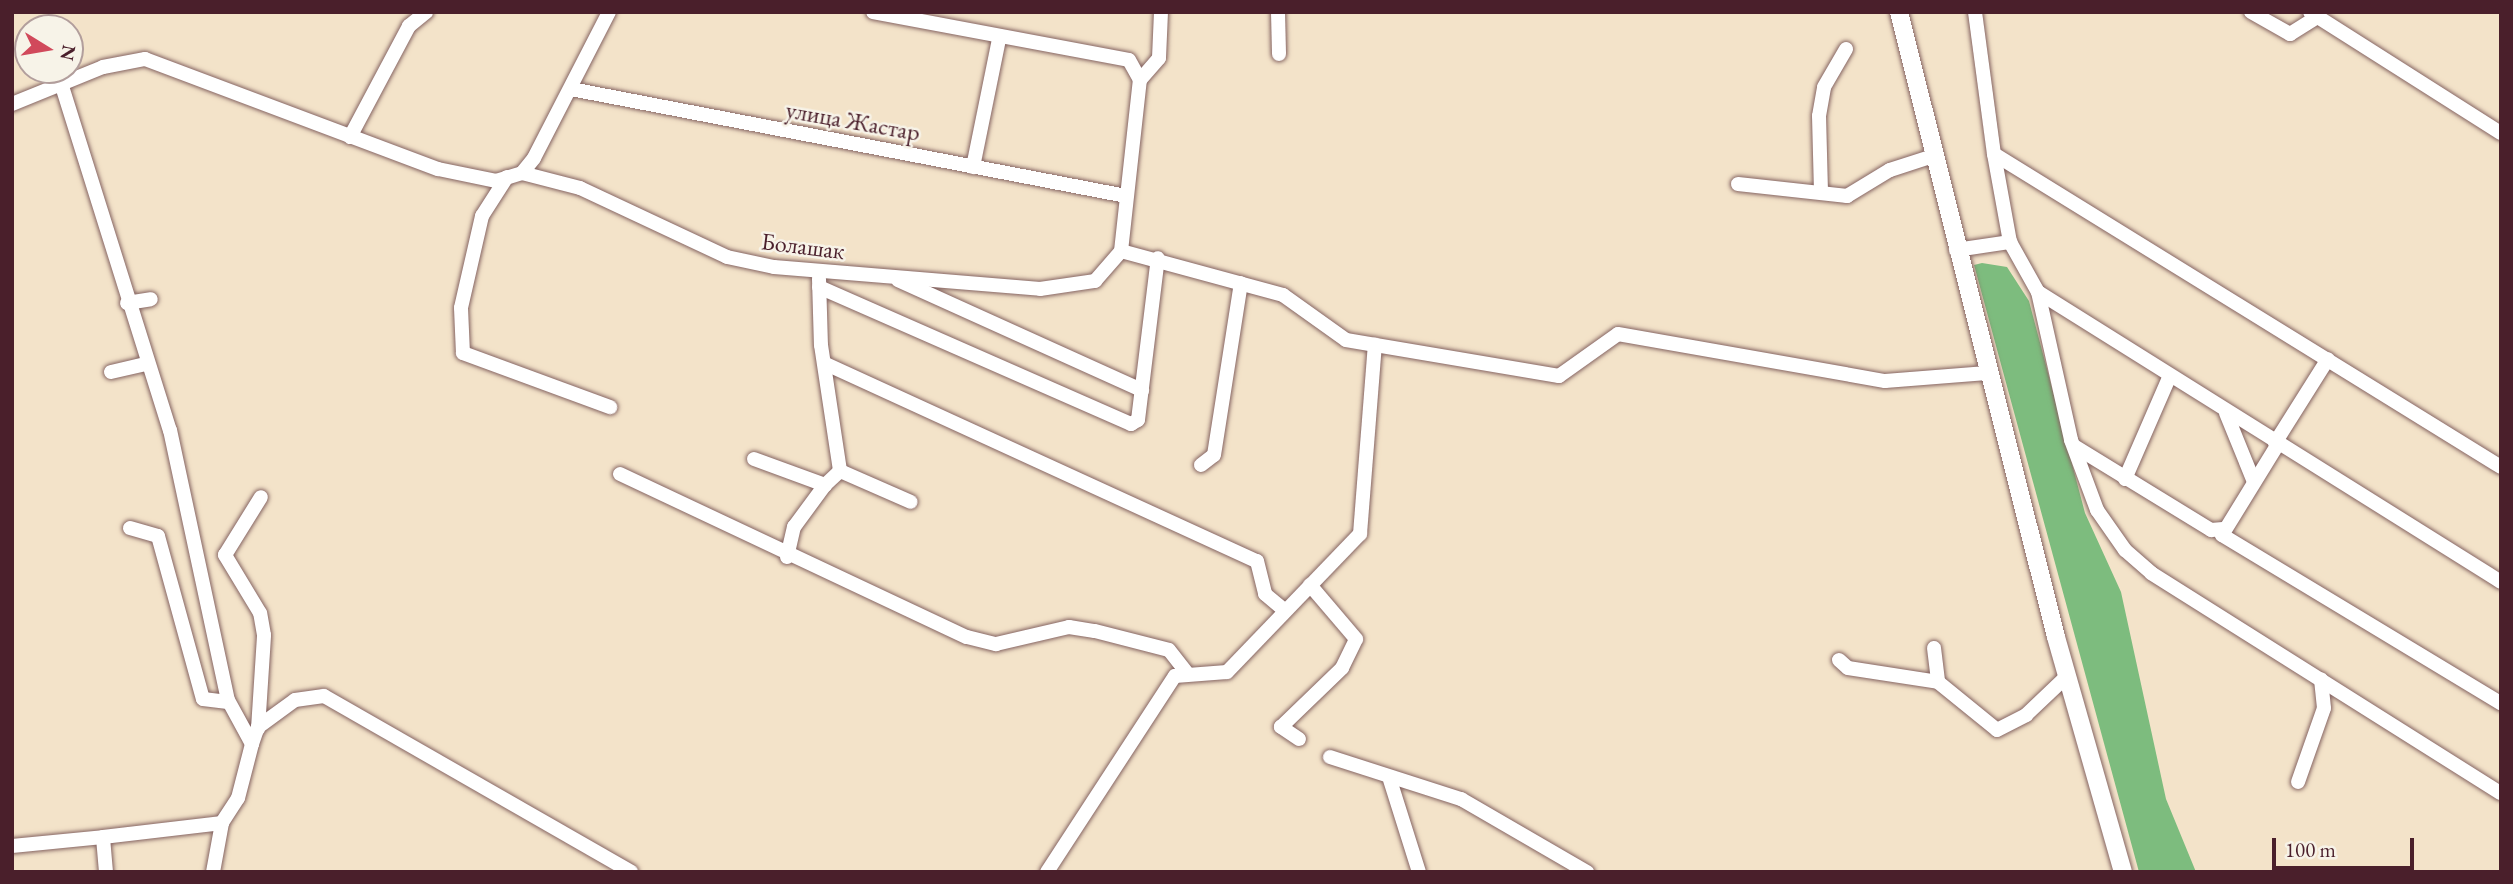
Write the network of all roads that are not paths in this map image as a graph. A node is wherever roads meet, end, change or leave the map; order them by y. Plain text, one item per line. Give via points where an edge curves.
1 (426, 12) edge
2 (609, 12) edge
3 (873, 12) edge
4 (1161, 12) edge
5 (1278, 12) edge
6 (1899, 12) edge
7 (1975, 12) edge
8 (2251, 12) edge
9 (2313, 15) edge
10 (999, 39) junction
11 (1846, 49) dead end
12 (1279, 54) dead end
13 (84, 76) edge
14 (1140, 80) junction
15 (59, 84) edge
16 (61, 84) edge
17 (571, 89) junction
18 (12, 104) edge
19 (2501, 133) edge
20 (350, 137) junction
21 (1994, 153) junction
22 (1933, 156) junction
23 (973, 167) junction
24 (522, 173) junction
25 (507, 177) junction
26 (1738, 184) dead end
27 (1821, 192) junction
28 (1126, 196) junction
29 (2010, 242) junction
30 (1956, 250) junction
31 (1121, 251) junction
32 (1158, 258) junction
33 (889, 276) junction
34 (819, 281) junction
35 (1241, 283) junction
36 (2038, 292) junction
37 (151, 299) dead end
38 (127, 303) junction
39 (1375, 345) junction
40 (2328, 359) junction
41 (146, 364) junction
42 (826, 364) junction
43 (111, 372) dead end
44 (1987, 373) junction
45 (2169, 377) junction
46 (1142, 390) junction
47 (610, 407) dead end
48 (2226, 412) junction
49 (2277, 444) junction
50 (2073, 446) junction
51 (754, 459) dead end
52 (1201, 465) dead end
53 (2501, 467) edge
54 (840, 471) junction
55 (620, 474) dead end
56 (2125, 479) junction
57 (2254, 482) junction
58 (825, 485) junction
59 (261, 497) dead end
60 (911, 502) dead end
61 (2232, 515) junction
62 (130, 528) dead end
63 (2221, 532) junction
64 (2249, 552) junction
65 (787, 557) junction
66 (2501, 582) edge
67 (1310, 585) junction
68 (1285, 611) junction
69 (1934, 648) dead end
70 (1839, 660) dead end
71 (1186, 672) junction
72 (2066, 677) junction
73 (2321, 679) junction
74 (1938, 682) junction
75 (228, 702) junction
76 (2501, 703) edge
77 (258, 729) junction
78 (1299, 739) dead end
79 (252, 744) junction
80 (1330, 757) dead end
81 (1390, 780) junction
82 (2298, 782) dead end
83 (2501, 793) edge
84 (222, 823) junction
85 (103, 836) junction
86 (12, 846) edge
87 (106, 872) edge
88 (213, 872) edge
89 (631, 872) edge
90 (1047, 872) edge
91 (1419, 872) edge
92 (1587, 872) edge
93 (2123, 872) edge

1 - 20 street via 409,26
2 - 17 street
3 - 10 street
4 - 14 street via 1159,58
5 - 12 street
6 - 22 main road
7 - 21 street
8 - 9 street via 2290,34
9 - 19 street
10 - 14 street via 1129,60
10 - 23 street
11 - 27 street via 1822,97
13 - 20 street via 145,59
14 - 28 street
15 - 18 street
16 - 38 street
17 - 23 street, улица Жастар
17 - 24 street
20 - 25 street via 470,178
21 - 29 street
21 - 40 street
22 - 27 street via 1890,170 1859,193
22 - 30 main road
23 - 28 street, улица Жастар
24 - 25 street
24 - 34 street, Болашак via 580,188 727,257
25 - 47 street via 482,216 461,308 463,353
26 - 27 street
28 - 31 street
29 - 30 street
29 - 36 street
30 - 44 main road
31 - 32 street
31 - 33 street, Болашак via 1095,281 1040,289
32 - 35 street
32 - 46 street
33 - 34 street, Болашак
33 - 46 street
34 - 42 street
34 - 46 street via 1123,422 1138,420
35 - 39 street via 1283,295 1346,340
35 - 52 street via 1214,455
36 - 45 street
36 - 50 street
37 - 38 street
38 - 41 street
39 - 44 street via 1559,376 1618,334 1885,381
39 - 67 street via 1363,527
40 - 49 street
40 - 53 street
41 - 43 street
41 - 75 street via 170,430
42 - 54 street
42 - 68 street via 1257,561 1265,594
44 - 72 main road
45 - 48 street
45 - 56 street
48 - 49 street
48 - 57 street
49 - 57 street
49 - 66 street
50 - 56 street
50 - 73 street via 2098,510 2125,550
51 - 58 street
54 - 58 street
54 - 60 street
55 - 65 street
56 - 63 street
57 - 61 street
58 - 65 street via 794,527
59 - 77 street via 225,555 260,613 264,635
61 - 63 street
61 - 64 street via 2235,536
62 - 75 street via 158,536 204,699
63 - 64 street
64 - 76 street
65 - 71 street via 967,637 996,644 1069,627 1095,631 1170,650
67 - 68 street
67 - 78 street via 1356,639 1342,668 1281,727
68 - 71 street via 1227,672
69 - 74 street
70 - 74 street via 1848,668
71 - 90 street via 1175,676
72 - 74 street via 2006,730 1986,724
72 - 93 main road
73 - 82 street via 2324,708
73 - 83 street
75 - 79 street
77 - 79 street
77 - 89 street via 295,700 324,696
79 - 84 street via 238,798
80 - 81 street via 1373,768
81 - 91 street
81 - 92 street via 1461,799
84 - 85 street
84 - 88 street
85 - 86 street
85 - 87 street

